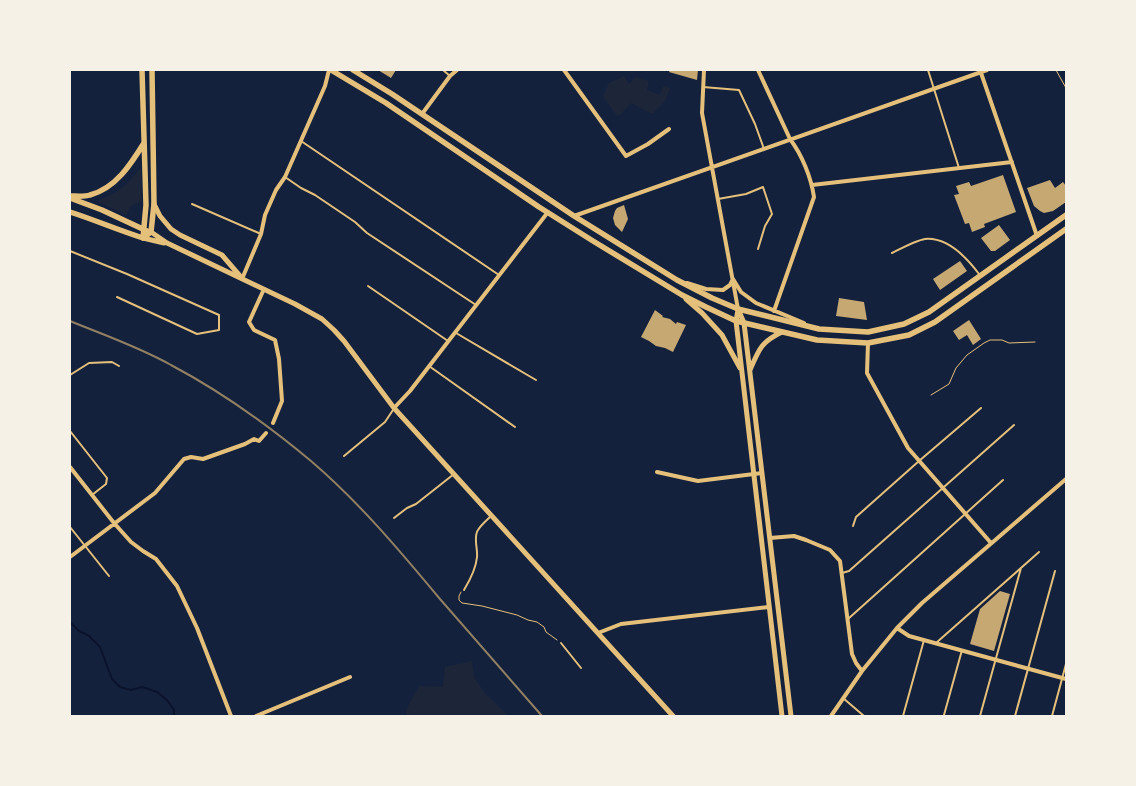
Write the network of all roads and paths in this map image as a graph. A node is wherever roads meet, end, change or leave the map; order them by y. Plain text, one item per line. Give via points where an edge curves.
1 (142, 70) edge
2 (152, 70) edge
3 (330, 70) edge
4 (353, 70) edge
5 (443, 70) edge
6 (457, 70) edge
7 (564, 70) edge
8 (704, 70) edge
9 (758, 70) edge
10 (928, 70) edge
11 (987, 70) edge
12 (1056, 70) edge
13 (981, 71) edge
14 (450, 76) junction
15 (703, 87) junction
16 (1066, 88) edge
17 (933, 89) junction
18 (422, 114) junction
19 (669, 129) dead end
20 (790, 140) junction
21 (301, 141) junction
22 (144, 143) junction
23 (764, 149) junction
24 (1012, 162) junction
25 (712, 167) junction
26 (960, 168) junction
27 (285, 177) junction
28 (812, 185) junction
29 (70, 197) edge
30 (718, 199) junction
31 (154, 204) junction
32 (192, 204) dead end
33 (70, 212) edge
34 (548, 212) junction
35 (1066, 215) edge
36 (574, 216) junction
37 (144, 229) junction
38 (1066, 229) edge
39 (151, 232) junction
40 (261, 234) junction
41 (1037, 236) junction
42 (143, 238) junction
43 (167, 243) junction
44 (758, 249) dead end
45 (70, 250) edge
46 (892, 253) dead end
47 (499, 275) junction
48 (980, 276) junction
49 (242, 279) junction
50 (733, 279) junction
51 (677, 280) junction
52 (368, 286) dead end
53 (264, 289) junction
54 (682, 295) junction
55 (117, 297) dead end
56 (476, 305) junction
57 (738, 309) junction
58 (774, 311) junction
59 (736, 321) junction
60 (744, 323) junction
61 (819, 329) junction
62 (782, 332) junction
63 (455, 333) junction
64 (448, 341) junction
65 (1034, 342) dead end
66 (868, 343) junction
67 (119, 366) dead end
68 (429, 366) junction
69 (750, 370) junction
70 (742, 372) junction
71 (70, 376) edge
72 (536, 380) dead end
73 (930, 395) dead end
74 (394, 408) junction
75 (981, 408) dead end
76 (273, 423) dead end
77 (1014, 425) dead end
78 (515, 427) dead end
79 (70, 430) edge
80 (266, 433) dead end
81 (344, 456) dead end
82 (919, 461) junction
83 (70, 467) edge
84 (657, 472) dead end
85 (762, 473) junction
86 (454, 474) junction
87 (754, 474) junction
88 (1066, 478) edge
89 (1003, 480) dead end
90 (943, 488) junction
91 (92, 495) junction
92 (966, 514) junction
93 (491, 516) junction
94 (394, 518) dead end
95 (114, 523) junction
96 (853, 526) dead end
97 (70, 527) edge
98 (770, 538) junction
99 (991, 543) junction
100 (85, 546) junction
101 (1039, 552) dead end
102 (70, 557) edge
103 (1021, 568) junction
104 (1055, 570) dead end
105 (842, 573) junction
106 (108, 576) dead end
107 (464, 590) joint
108 (769, 608) junction
109 (848, 619) junction
110 (897, 628) junction
111 (598, 633) junction
112 (924, 640) junction
113 (561, 643) joint
114 (936, 643) junction
115 (962, 650) junction
116 (996, 660) junction
117 (1066, 664) edge
118 (581, 668) dead end
119 (1028, 668) junction
120 (862, 671) junction
121 (350, 677) dead end
122 (1064, 678) edge
123 (843, 698) junction
124 (944, 715) edge
125 (231, 716) edge
126 (256, 716) edge
127 (673, 716) edge
128 (782, 716) edge
129 (791, 716) edge
130 (831, 716) edge
131 (864, 716) edge
132 (903, 716) edge
133 (980, 716) edge
134 (1015, 716) edge
135 (1052, 716) edge

1 - 22 highway
2 - 31 highway
3 - 21 street
3 - 34 highway via 386,103
4 - 18 highway
5 - 14 lane
6 - 14 street
7 - 19 street via 626,156
8 - 15 street
9 - 20 street
10 - 17 lane
11 - 13 street
12 - 16 path
13 - 17 street
13 - 24 street
14 - 18 street
15 - 23 lane via 739,90
15 - 25 street via 702,113
17 - 20 street
17 - 26 lane
18 - 36 highway
20 - 23 street
20 - 28 street
21 - 27 street
21 - 47 lane
22 - 29 highway via 125,172 114,182 89,196
22 - 37 highway
23 - 25 street
24 - 26 street
24 - 41 street
25 - 30 street
25 - 36 street
26 - 28 street
27 - 40 street via 265,215
27 - 56 lane
28 - 58 street via 814,196
29 - 37 highway
30 - 44 lane via 763,187 772,214
30 - 50 street
31 - 39 highway
31 - 49 main road via 171,229 222,255
32 - 40 lane
33 - 42 highway
34 - 47 street
34 - 54 highway
35 - 41 highway
36 - 51 highway
37 - 39 highway
37 - 42 highway
38 - 66 highway via 935,322 909,335
39 - 42 highway
39 - 43 main road
40 - 49 street
41 - 48 highway
42 - 43 main road
43 - 49 main road
45 - 55 lane via 219,315 219,330 197,334
46 - 48 lane via 924,239 938,240 961,254
47 - 56 street
48 - 61 highway via 929,312 904,324 868,332
49 - 53 main road
50 - 51 street via 723,290 706,289
50 - 57 street
50 - 58 street via 741,292 756,304
51 - 57 highway
52 - 64 lane
53 - 74 main road via 310,312 334,330
53 - 76 street via 249,322 254,330 275,340 282,401
54 - 59 highway
54 - 70 main road via 722,335
56 - 63 street
57 - 59 main road
57 - 60 main road
57 - 61 highway
58 - 61 street
59 - 60 highway
59 - 70 main road
60 - 62 highway
60 - 69 main road
62 - 66 highway via 817,340
62 - 69 main road via 763,344
63 - 64 street
63 - 72 lane
64 - 68 street
65 - 73 path via 990,340 984,343 967,355 949,384
66 - 82 street via 867,373 908,448
67 - 71 lane via 112,362 89,363
68 - 74 street
68 - 78 lane
69 - 85 main road
70 - 87 main road
74 - 81 lane via 385,422
74 - 86 main road
75 - 82 lane
77 - 90 lane
79 - 91 lane via 107,478 106,484
80 - 95 street via 259,441 254,439 203,459 184,459 154,493
82 - 90 street
82 - 96 lane via 856,518
83 - 91 street
84 - 87 street via 698,481
85 - 87 street
85 - 98 main road
86 - 93 main road
86 - 94 lane
87 - 108 main road
88 - 99 street
89 - 92 lane
90 - 92 street
90 - 105 lane via 849,571
91 - 95 street
92 - 99 street
92 - 109 lane
93 - 107 lane via 475,536 477,559
93 - 111 main road
95 - 100 street
95 - 125 street via 131,542 156,558 177,586
97 - 100 lane
98 - 105 street via 794,536 830,550 840,561
98 - 129 main road
99 - 110 street
100 - 102 street
100 - 106 lane
101 - 103 lane
103 - 114 lane
103 - 116 lane
104 - 119 lane
105 - 109 street
107 - 113 path via 458,596 462,603 537,622
108 - 111 street via 621,624
108 - 128 main road
109 - 120 street via 852,654
110 - 112 street via 908,636
110 - 120 street
111 - 127 main road
112 - 114 street
112 - 132 lane
113 - 118 lane
114 - 115 street
115 - 116 street
115 - 124 lane
116 - 119 street
116 - 133 lane
117 - 122 lane
119 - 122 street
119 - 134 lane
120 - 123 street
121 - 126 street
122 - 135 lane
123 - 130 street
123 - 131 lane

